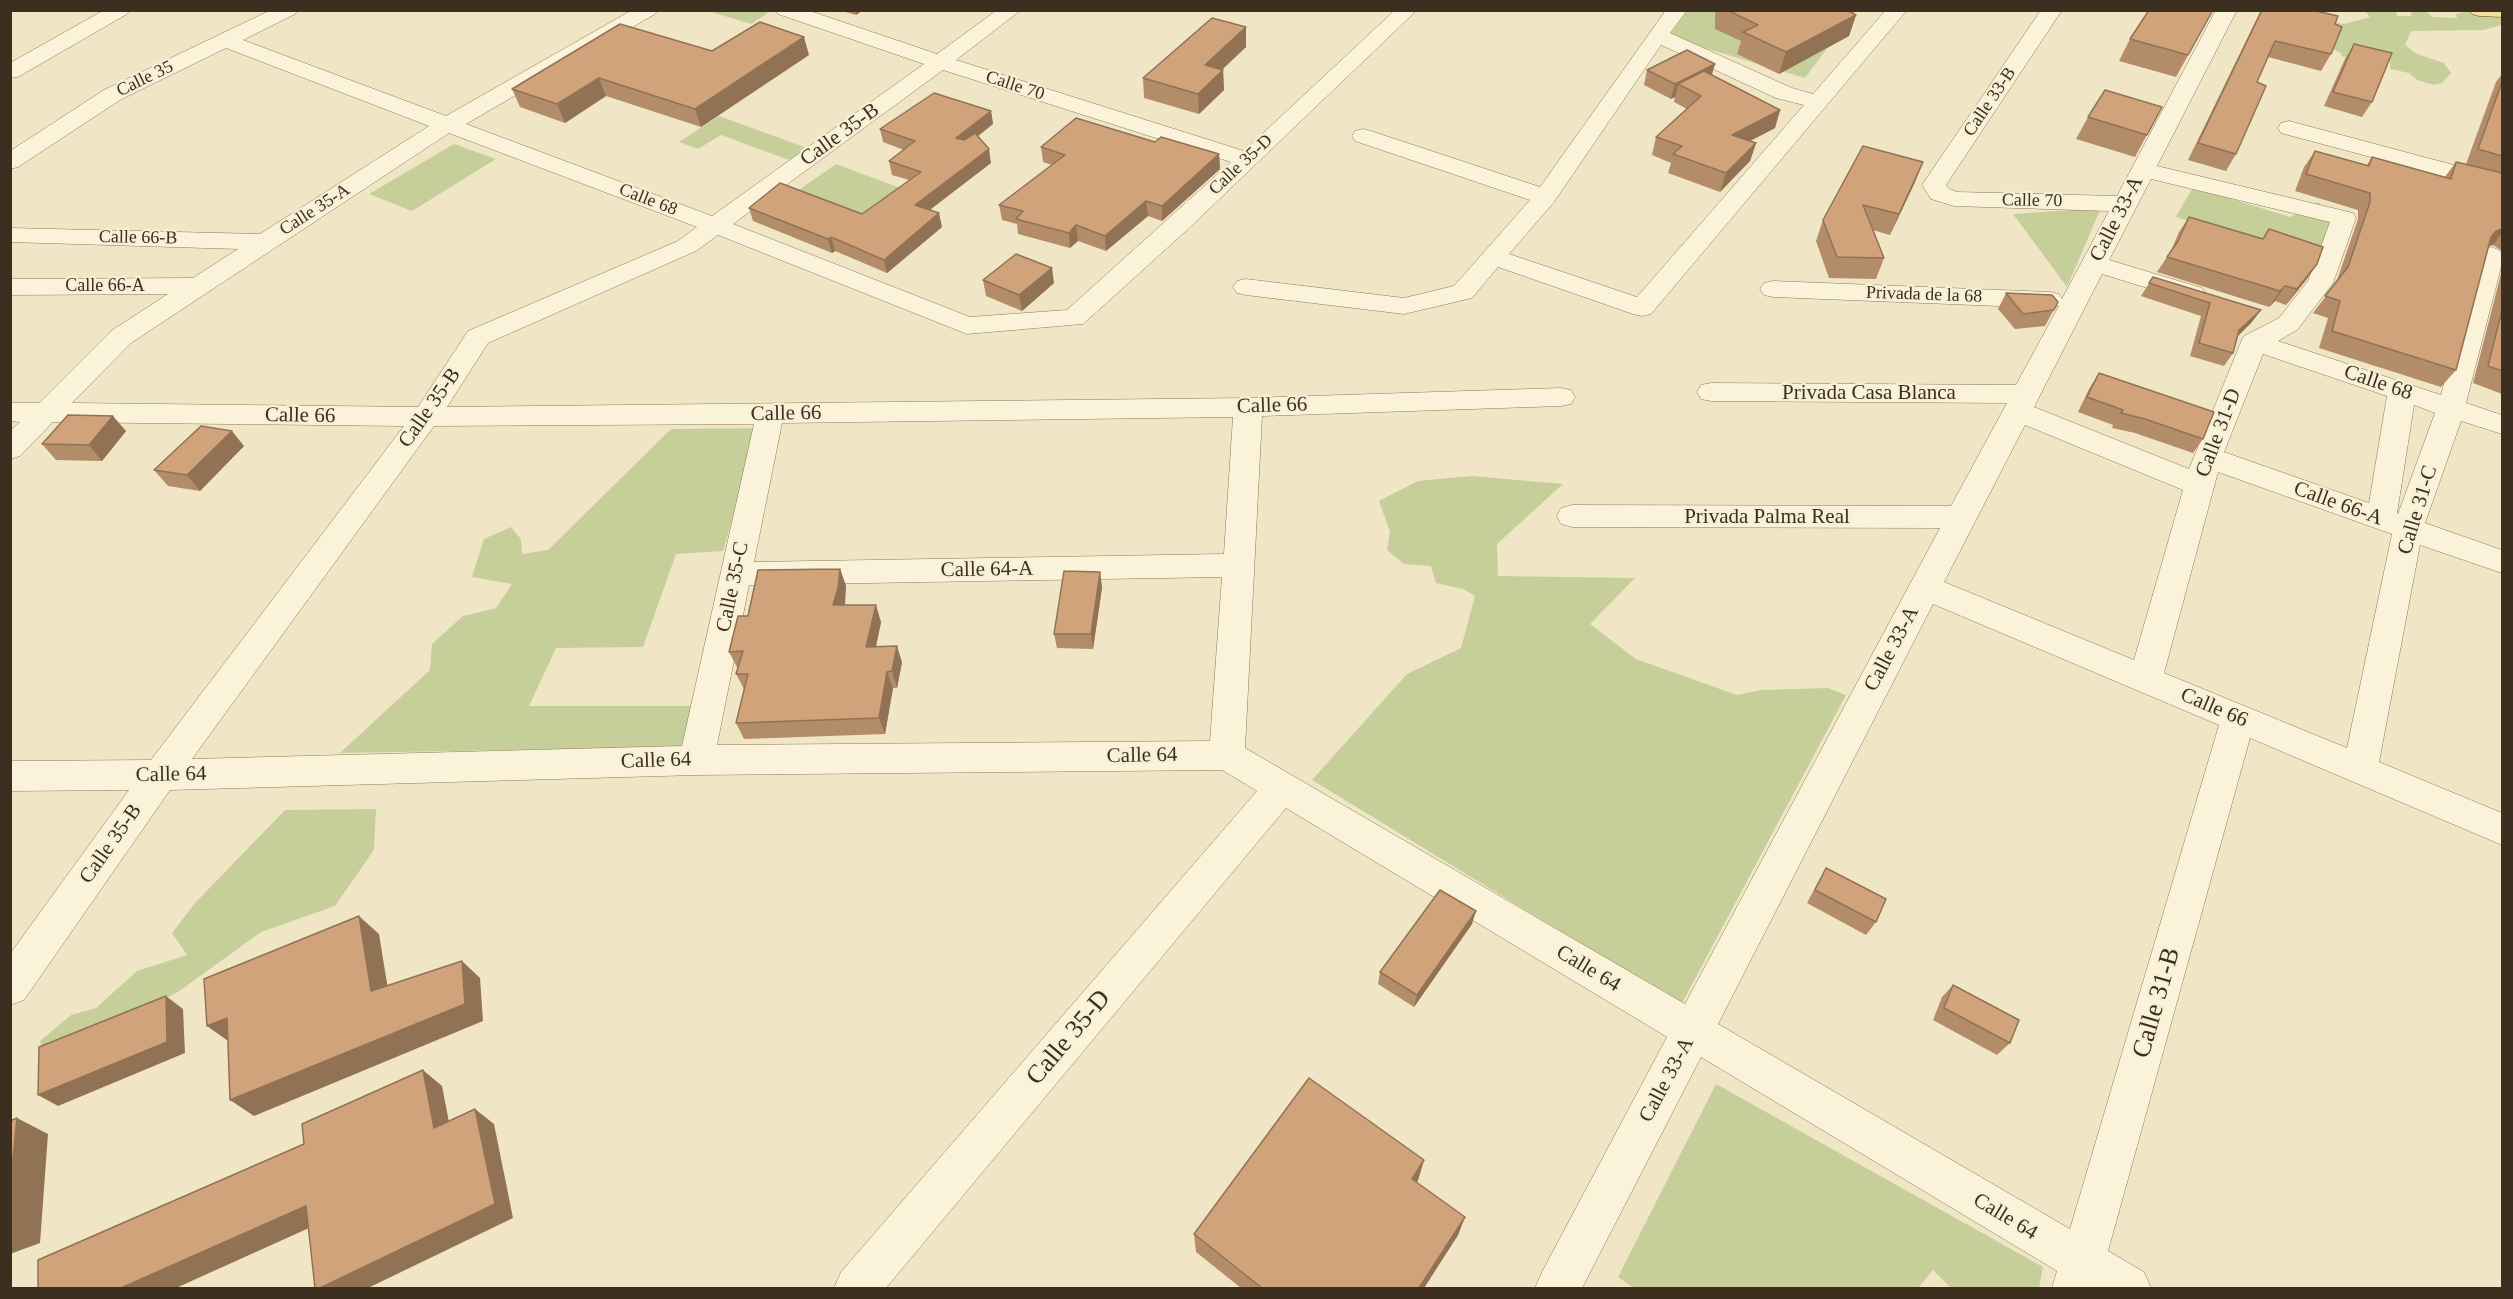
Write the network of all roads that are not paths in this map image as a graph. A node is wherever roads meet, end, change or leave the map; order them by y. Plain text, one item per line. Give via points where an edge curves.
1 (120, 10) edge
2 (288, 10) edge
3 (648, 10) edge
4 (785, 10) edge
5 (1011, 10) edge
6 (1407, 10) edge
7 (1677, 10) edge
8 (1897, 10) edge
9 (2052, 10) edge
10 (2227, 10) edge
11 (2479, 10) edge
12 (2502, 11) edge
13 (1657, 35) junction
14 (226, 41) junction
15 (21, 43) dead end
16 (53, 48) junction
17 (940, 62) junction
18 (10, 72) edge
19 (1819, 102) junction
20 (448, 125) junction
21 (2289, 128) dead end
22 (1363, 136) dead end
23 (1246, 159) junction
24 (10, 162) edge
25 (2142, 170) junction
26 (2502, 185) edge
27 (1940, 194) joint
28 (1545, 197) junction
29 (2125, 204) junction
30 (716, 226) junction
31 (10, 235) edge
32 (266, 242) junction
33 (2492, 255) edge
34 (1494, 257) junction
35 (2094, 263) junction
36 (200, 286) junction
37 (10, 287) edge
38 (1246, 287) dead end
39 (1773, 289) dead end
40 (2074, 302) junction
41 (2219, 303) edge
42 (1074, 318) joint
43 (2254, 328) junction
44 (2402, 391) junction
45 (1712, 392) dead end
46 (1562, 397) dead end
47 (2021, 403) junction
48 (1248, 407) junction
49 (2451, 408) junction
50 (10, 412) edge
51 (44, 413) junction
52 (770, 414) junction
53 (426, 417) junction
54 (2502, 425) edge
55 (10, 449) edge
56 (2203, 471) junction
57 (1572, 516) dead end
58 (1961, 517) junction
59 (2394, 524) junction
60 (2502, 562) edge
61 (1238, 565) junction
62 (736, 574) junction
63 (1925, 587) junction
64 (2145, 679) junction
65 (2238, 718) junction
66 (1227, 755) junction
67 (696, 760) junction
68 (2360, 769) junction
69 (160, 775) junction
70 (10, 776) edge
71 (1282, 787) junction
72 (2502, 829) edge
73 (10, 987) edge
74 (1693, 1031) junction
75 (2079, 1275) edge
76 (857, 1288) edge
77 (1558, 1288) edge
78 (2128, 1288) edge

1 - 16 street
2 - 14 street, Calle 35
3 - 20 street, Calle 35-A
4 - 17 street, Calle 70
5 - 17 street, Calle 35-B
6 - 23 street, Calle 35-D
7 - 13 street
8 - 19 street
9 - 27 street, Calle 33-B via 1934,185
10 - 25 street, Calle 33-A
11 - 12 main road
13 - 19 street via 1784,93
13 - 28 street
14 - 20 street, Calle 68
14 - 24 street, Calle 35 via 112,95
15 - 16 street
16 - 18 street
17 - 23 street, Calle 70
17 - 30 street, Calle 35-B
19 - 34 street via 1642,308
20 - 30 street, Calle 68
20 - 32 street, Calle 35-A
21 - 26 street
22 - 28 street
23 - 42 street, Calle 35-D
25 - 29 street, Calle 33-A
25 - 43 street via 2344,218 2320,283 2288,324
27 - 29 street, Calle 70 via 1954,199
28 - 34 street
29 - 35 street, Calle 33-A
30 - 42 street, Calle 68 via 967,326
30 - 53 street, Calle 35-B via 687,246 478,337
31 - 32 street, Calle 66-B
32 - 36 street, Calle 35-A
33 - 49 street, Calle 31-C
34 - 38 street via 1463,292 1404,306
35 - 40 street, Calle 33-A
35 - 41 street
36 - 37 street, Calle 66-A
36 - 51 street, Calle 35-A via 121,337
39 - 40 street, Privada de la 68
40 - 47 street, Calle 33-A
43 - 44 street, Calle 68
43 - 56 street, Calle 31-D
44 - 49 street, Calle 68
44 - 59 street
45 - 47 street, Privada Casa Blanca
46 - 48 street, Calle 66
47 - 56 street, Calle 66-A
47 - 58 street, Calle 33-A
48 - 52 street, Calle 66
48 - 61 street
49 - 54 street, Calle 68
49 - 59 street, Calle 31-C
50 - 51 street, Calle 66
51 - 53 street, Calle 66
51 - 55 street, Calle 35-A
52 - 53 street, Calle 66
52 - 62 street, Calle 35-C
53 - 69 street, Calle 35-B
56 - 59 street, Calle 66-A
56 - 64 street, Calle 31-D
57 - 58 street, Privada Palma Real
58 - 63 street, Calle 33-A
59 - 60 street, Calle 66-A
59 - 68 street, Calle 31-C
61 - 62 street, Calle 64-A
61 - 66 street
62 - 67 street, Calle 35-C
63 - 64 street, Calle 66
63 - 74 street, Calle 33-A
64 - 65 street, Calle 66
65 - 68 street, Calle 66
65 - 75 street, Calle 31-B
66 - 67 street, Calle 64
66 - 71 street, Calle 64
67 - 69 street, Calle 64
68 - 72 street, Calle 66
69 - 70 street, Calle 64
69 - 73 street, Calle 35-B
71 - 74 street, Calle 64
71 - 76 street, Calle 35-D
74 - 75 street, Calle 64
74 - 77 street, Calle 33-A
75 - 78 street, Calle 64

